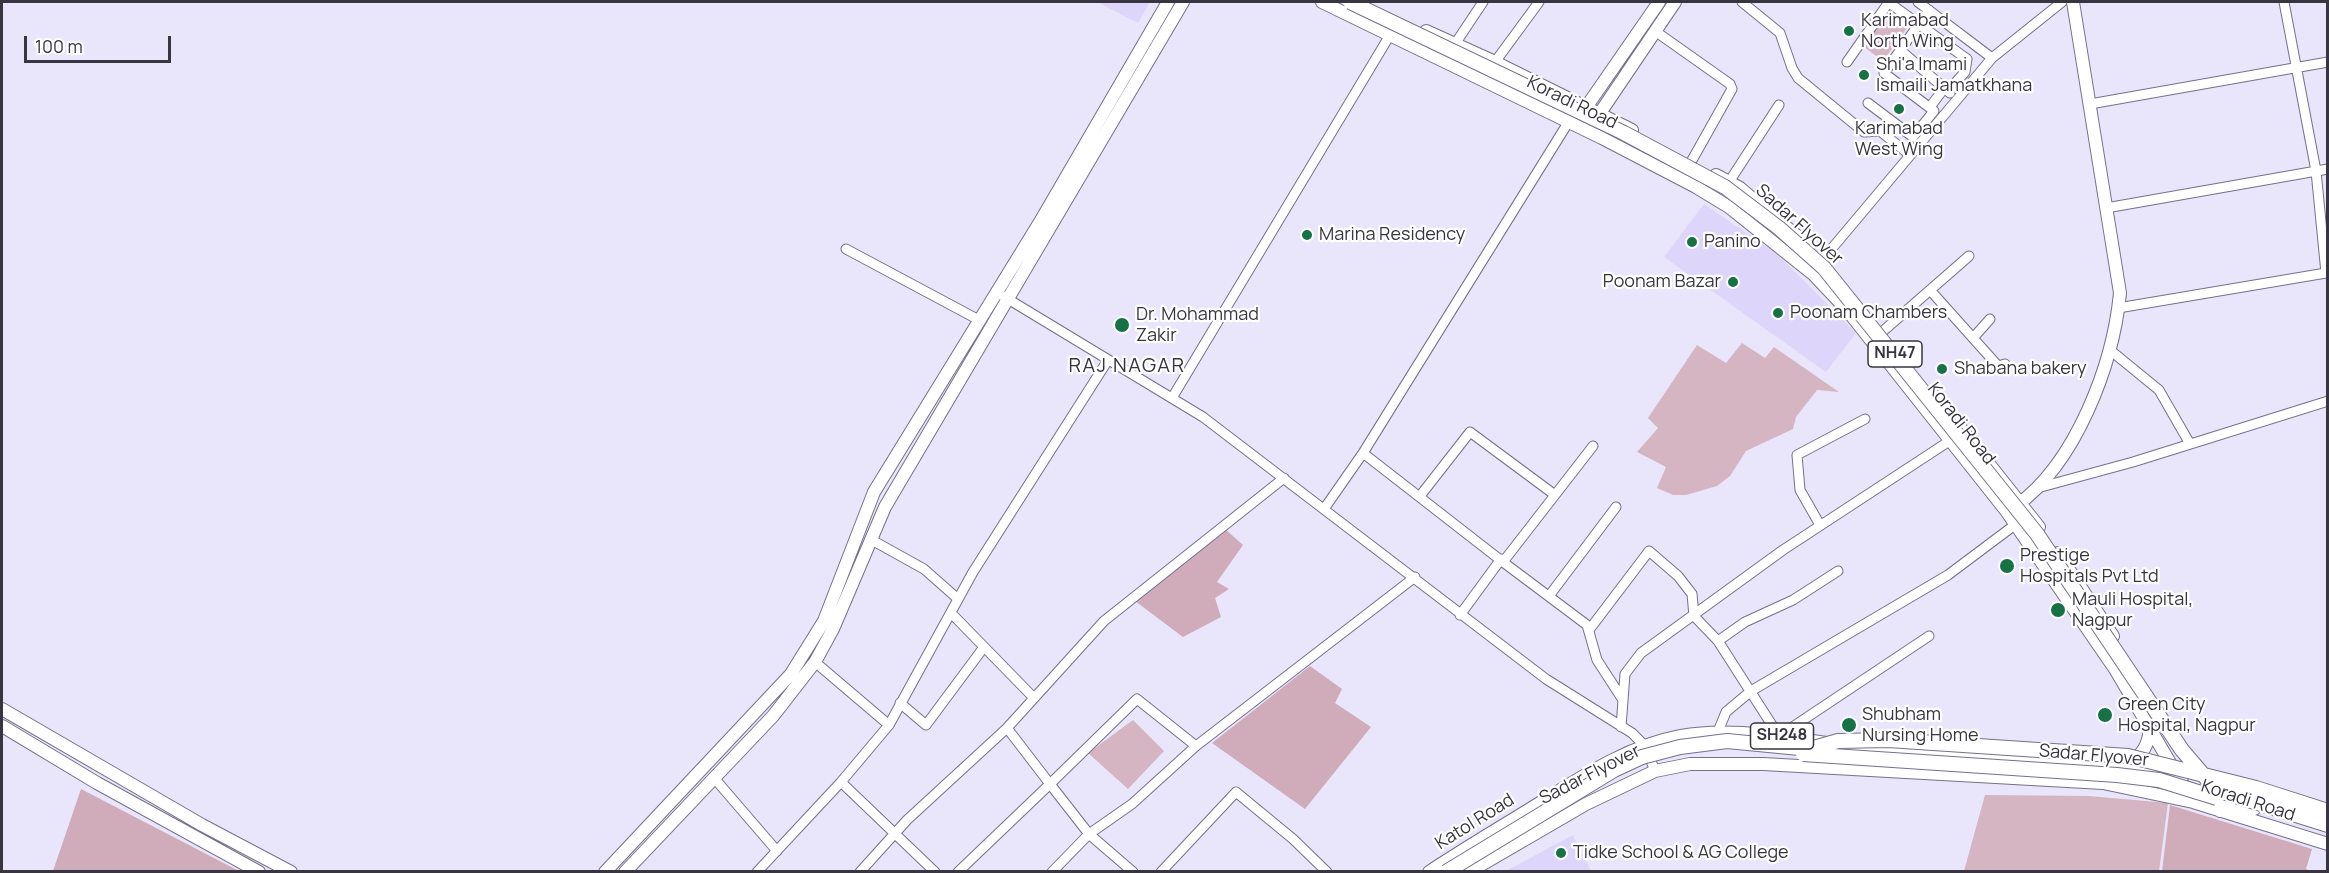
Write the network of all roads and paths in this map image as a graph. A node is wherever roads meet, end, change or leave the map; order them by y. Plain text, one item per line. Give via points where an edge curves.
1 (1168, 2) edge
2 (1183, 2) edge
3 (1322, 2) edge
4 (1338, 2) edge
5 (1350, 2) edge
6 (1483, 2) edge
7 (1539, 2) edge
8 (1659, 2) edge
9 (1675, 2) edge
10 (1742, 2) edge
11 (1888, 2) edge
12 (1918, 2) edge
13 (2062, 2) edge
14 (2073, 2) edge
15 (2284, 2) edge
16 (1367, 3) edge
17 (1929, 9) junction
18 (1400, 20) junction
19 (1919, 23) junction
20 (1655, 31) junction
21 (1389, 35) junction
22 (1455, 44) junction
23 (1900, 50) junction
24 (1992, 58) junction
25 (1495, 62) junction
26 (1847, 62) dead end
27 (2328, 62) edge
28 (2296, 68) junction
29 (1947, 89) junction
30 (1868, 103) dead end
31 (2090, 104) junction
32 (1584, 105) junction
33 (1779, 105) dead end
34 (1952, 105) junction
35 (1932, 109) junction
36 (1600, 113) junction
37 (1569, 122) junction
38 (1910, 155) junction
39 (1691, 162) junction
40 (2328, 169) edge
41 (2316, 171) junction
42 (1729, 182) junction
43 (2106, 208) junction
44 (846, 249) dead end
45 (1969, 256) dead end
46 (1823, 260) junction
47 (1930, 290) junction
48 (1001, 295) junction
49 (2118, 308) junction
50 (1990, 319) dead end
51 (979, 320) junction
52 (1882, 332) junction
53 (1973, 338) junction
54 (2110, 350) junction
55 (1108, 360) junction
56 (2005, 364) dead end
57 (1172, 398) junction
58 (2328, 401) edge
59 (1865, 419) dead end
60 (1964, 431) junction
61 (1951, 440) junction
62 (2190, 444) junction
63 (1593, 446) dead end
64 (1363, 453) junction
65 (1284, 478) junction
66 (2040, 487) junction
67 (1555, 495) junction
68 (1420, 496) junction
69 (2021, 502) junction
70 (1616, 507) dead end
71 (1324, 509) junction
72 (2007, 512) junction
73 (2030, 514) junction
74 (2015, 524) junction
75 (1820, 525) junction
76 (870, 539) junction
77 (1502, 560) junction
78 (1838, 571) dead end
79 (1415, 577) junction
80 (1549, 596) junction
81 (958, 599) junction
82 (951, 613) junction
83 (1460, 615) junction
84 (1694, 616) junction
85 (1589, 630) junction
86 (1929, 636) dead end
87 (1718, 641) junction
88 (984, 647) junction
89 (815, 662) junction
90 (1751, 691) junction
91 (1034, 698) junction
92 (1623, 701) junction
93 (900, 703) junction
94 (2, 708) edge
95 (889, 725) junction
96 (2, 726) edge
97 (1621, 727) junction
98 (1007, 728) junction
99 (2150, 729) junction
100 (1716, 734) junction
101 (1779, 736) junction
102 (1196, 746) junction
103 (1645, 746) junction
104 (2127, 766) junction
105 (1655, 771) junction
106 (2174, 775) junction
107 (715, 780) junction
108 (2204, 781) junction
109 (841, 782) junction
110 (1050, 784) junction
111 (2193, 802) junction
112 (2219, 805) junction
113 (2328, 811) edge
114 (2328, 817) edge
115 (2328, 825) edge
116 (2328, 832) edge
117 (1089, 834) junction
118 (896, 836) junction
119 (2328, 844) edge
120 (777, 851) junction
121 (259, 872) edge
122 (291, 872) edge
123 (605, 872) edge
124 (625, 872) edge
125 (757, 872) edge
126 (860, 872) edge
127 (935, 872) edge
128 (958, 872) edge
129 (1052, 872) edge
130 (1133, 872) edge
131 (1161, 872) edge
132 (1327, 872) edge
133 (1429, 872) edge
134 (1446, 872) edge
135 (1455, 872) edge
136 (1469, 872) edge

1 - 48 main road
2 - 48 main road
3 - 21 main road, Koradi Road
4 - 112 highway, Sadar Flyover / NH47, bridge via 1677,166 1733,200 1825,276 2038,542 2177,750
5 - 115 highway, Sadar Flyover / NH47, bridge via 1624,133 1725,187 1779,228 1824,268 2030,525 2182,750 2206,778 2223,792
6 - 22 street
7 - 25 street
8 - 32 main road
9 - 20 main road
10 - 38 street via 1780,33 1798,78 1864,132 1880,131
11 - 19 street
11 - 26 street
12 - 17 street
13 - 24 street
14 - 31 main road
15 - 28 street
16 - 18 main road, Koradi Road / NH47
17 - 19 street
17 - 24 street
18 - 21 street
18 - 22 main road, Koradi Road / NH47
19 - 23 street
19 - 29 street via 1967,59 1965,72
20 - 36 main road
20 - 39 street via 1732,89
21 - 37 main road, Koradi Road
21 - 57 street
22 - 25 main road, Koradi Road / NH47
23 - 29 street
23 - 35 street via 1884,73
24 - 34 street
25 - 32 main road, Koradi Road / NH47
27 - 28 street
28 - 31 street
28 - 41 street
29 - 34 street
29 - 35 street
30 - 35 street via 1913,137
31 - 43 main road
32 - 36 main road, Koradi Road / NH47
32 - 37 street
33 - 42 street
34 - 35 street
34 - 38 street
36 - 39 main road, Koradi Road / NH47
37 - 61 main road, Koradi Road via 1729,207 1814,274
37 - 64 street
38 - 46 street
39 - 42 main road, Koradi Road / NH47
40 - 41 street
41 - 43 street
41 - 49 street via 2326,273
42 - 46 main road, Koradi Road / NH47 via 1792,230
43 - 49 main road via 2120,293
44 - 51 street
45 - 47 street
46 - 52 main road, Koradi Road / NH47
47 - 52 street
47 - 53 street
48 - 51 main road
48 - 55 street
48 - 76 main road
49 - 54 main road
50 - 53 street
51 - 123 main road via 874,492 824,621 791,674
52 - 60 main road, Koradi Road / NH47
53 - 56 street via 1998,366
54 - 62 street via 2159,390
54 - 66 main road via 2066,453
55 - 57 street
55 - 81 street
57 - 65 street
58 - 62 street
59 - 75 street via 1797,455 1800,490
60 - 61 street
60 - 69 main road, Koradi Road / NH47
61 - 72 main road, Koradi Road
61 - 75 street
62 - 66 street
63 - 67 street
64 - 68 street
64 - 71 street
65 - 71 street
65 - 91 street via 1104,621
66 - 69 main road
67 - 68 street via 1470,432
67 - 77 street
68 - 77 street
69 - 72 main road
69 - 73 main road, Koradi Road / NH47
70 - 80 street
71 - 79 street
72 - 74 main road, Koradi Road
73 - 74 street
73 - 108 main road, Koradi Road / NH47
74 - 90 street via 1948,575
74 - 99 main road, Koradi Road via 2115,669
75 - 84 street
76 - 81 street via 924,569
76 - 89 main road
77 - 80 street
77 - 83 street
78 - 87 street via 1793,600 1745,621
79 - 83 street
79 - 102 street
80 - 85 street
81 - 82 street
82 - 88 street
82 - 93 street
83 - 97 street via 1546,679
84 - 85 street via 1692,594 1649,551
84 - 87 street
84 - 92 street via 1641,653 1625,674
85 - 92 street via 1597,660
86 - 101 street
87 - 90 street
88 - 91 street
88 - 93 street via 926,725
89 - 95 street
89 - 107 main road
90 - 100 street via 1726,712
90 - 101 street
91 - 98 street
92 - 97 street
93 - 95 street
94 - 122 main road via 192,820
95 - 109 street
96 - 121 main road
97 - 103 street
98 - 110 street
98 - 118 street via 907,820
99 - 104 main road via 2143,753
99 - 106 main road, Koradi Road
100 - 101 main road, Katol Road / SH248
100 - 103 main road, Katol Road / SH248 via 1682,735
101 - 104 main road, Katol Road / SH248 via 1853,747
102 - 110 street via 1137,699
102 - 117 street via 1132,804
103 - 105 street
103 - 133 main road, Katol Road / SH248 via 1574,781
104 - 106 main road, Katol Road / SH248
105 - 111 main road, Koradi Road / SH248 via 1690,764 1762,764 2103,783
105 - 136 main road, SH248 via 1586,804
106 - 108 main road, Katol Road
106 - 111 main road, Koradi Road
107 - 120 street
107 - 124 main road
108 - 112 main road, Koradi Road
108 - 114 main road, Katol Road
109 - 118 street
109 - 120 street
110 - 117 street
110 - 128 street
111 - 112 main road, Koradi Road
112 - 116 highway, Sadar Flyover
112 - 119 main road, Koradi Road
112 - 135 highway, Sadar Flyover, bridge via 2158,780 2117,775 1751,749 1716,750 1680,754 1620,776
113 - 134 highway, Sadar Flyover, bridge via 2256,788 2128,756 1888,740 1838,741 1810,749 1727,741 1642,757 1565,798
117 - 129 street
117 - 130 street
118 - 126 street
118 - 127 street
120 - 125 street
131 - 132 street via 1236,792

